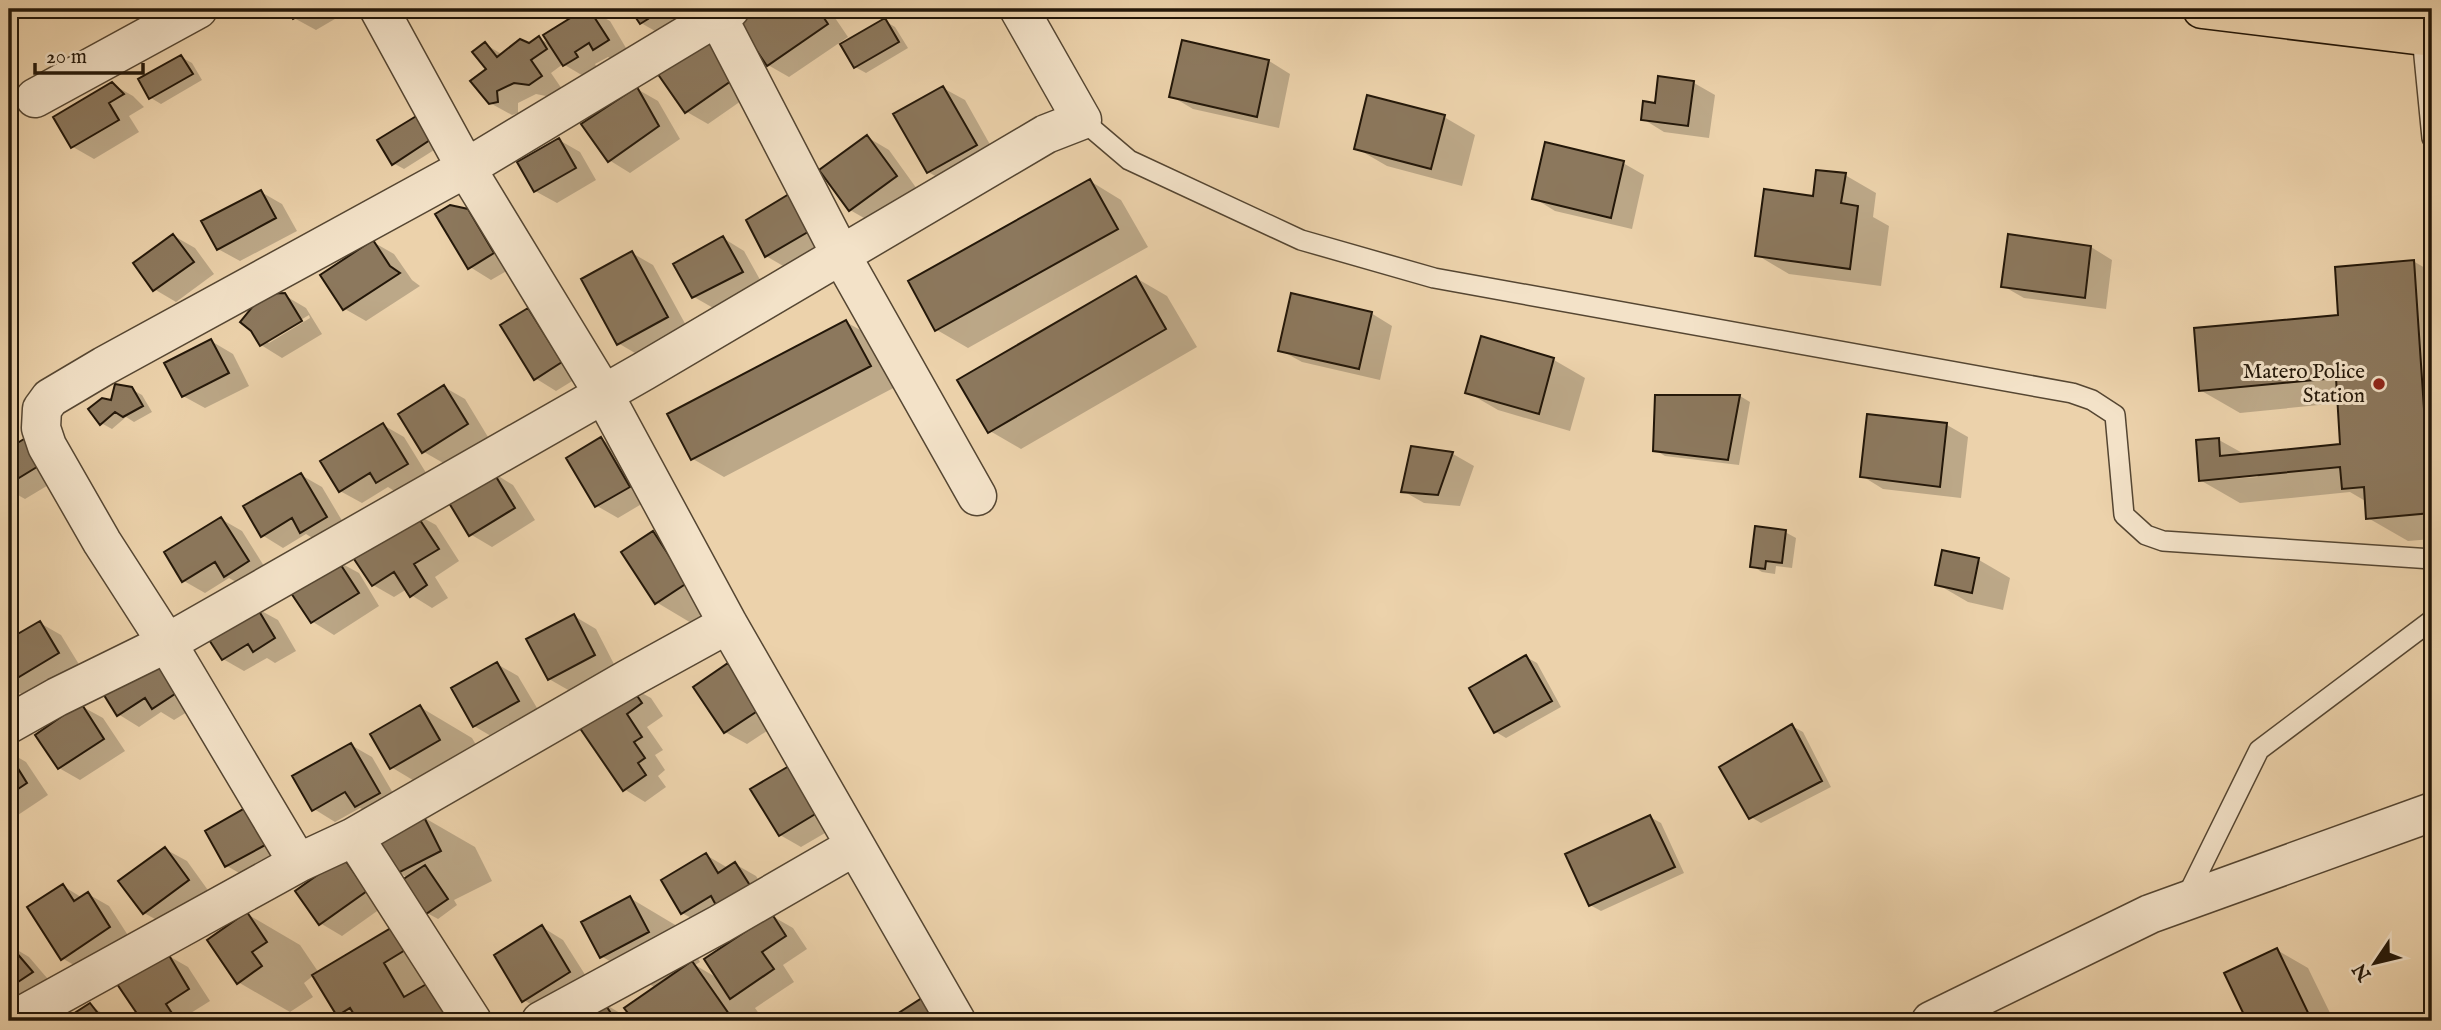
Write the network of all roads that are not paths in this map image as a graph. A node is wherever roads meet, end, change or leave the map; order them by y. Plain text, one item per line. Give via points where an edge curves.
1 (198, 9) edge
2 (379, 9) edge
3 (1019, 9) edge
4 (2202, 9) edge
5 (723, 12) edge
6 (2427, 37) edge
7 (35, 98) dead end
8 (1082, 120) junction
9 (2432, 138) edge
10 (466, 168) junction
11 (841, 255) junction
12 (603, 393) junction
13 (977, 496) dead end
14 (2432, 559) edge
15 (2432, 620) edge
16 (728, 624) junction
17 (167, 643) junction
18 (9, 724) edge
19 (2432, 812) edge
20 (354, 837) junction
21 (855, 846) junction
22 (298, 863) junction
23 (2184, 902) junction
24 (12, 1021) edge
25 (472, 1021) edge
26 (541, 1021) edge
27 (956, 1021) edge
28 (1931, 1021) edge

1 - 7 street
2 - 10 street
3 - 8 street
4 - 6 main road
5 - 10 street
5 - 11 street
6 - 9 lane
8 - 11 street via 1046,134
8 - 14 lane via 1129,160 1301,240 1434,278 2092,400 2115,415 2124,515 2146,535 2163,541
10 - 12 street
10 - 17 street via 104,366 50,398 42,409 41,428 47,446
11 - 12 street
11 - 13 street
12 - 16 street
12 - 17 street
15 - 23 lane via 2259,750
16 - 20 street
16 - 21 street
17 - 18 street
17 - 22 street
19 - 23 street
20 - 22 street
20 - 25 street
21 - 26 street
21 - 27 street
22 - 24 street
23 - 28 street via 2150,914

